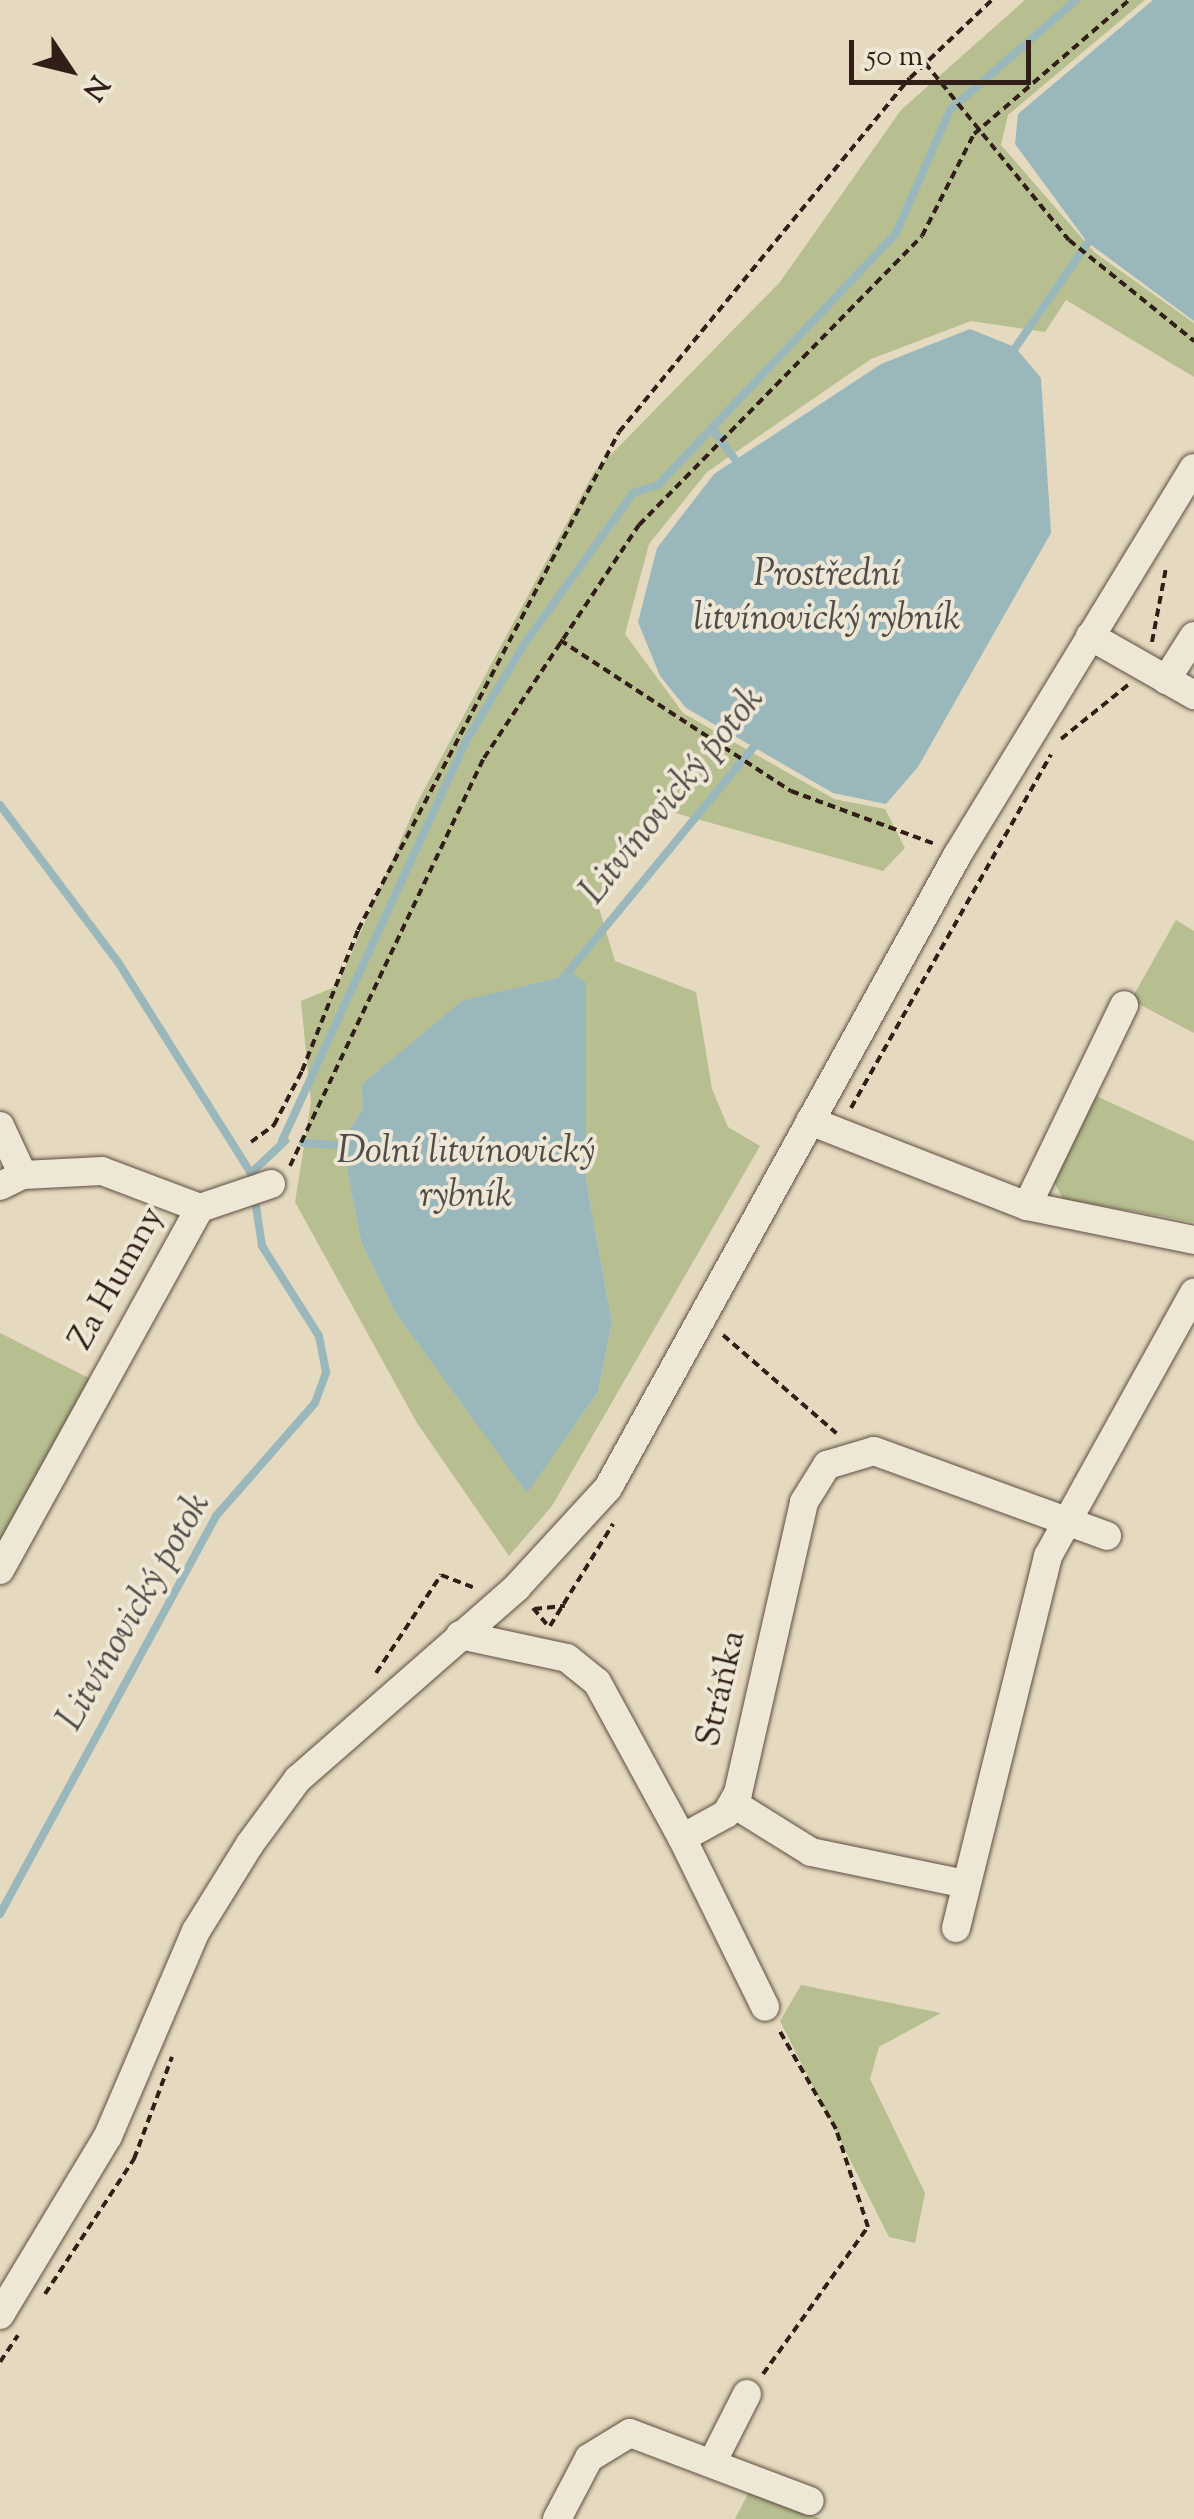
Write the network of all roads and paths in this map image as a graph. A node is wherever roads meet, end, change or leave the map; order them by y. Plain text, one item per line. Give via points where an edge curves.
1 (992, 0) edge
2 (1129, 0) edge
3 (925, 63) junction
4 (974, 134) junction
5 (1194, 340) edge
6 (1194, 468) edge
7 (1167, 560) dead end
8 (1090, 636) junction
9 (1194, 636) edge
10 (559, 640) junction
11 (1139, 666) junction
12 (1166, 680) junction
13 (1194, 695) edge
14 (958, 854) junction
15 (1124, 1006) dead end
16 (810, 1121) junction
17 (0, 1126) edge
18 (835, 1135) junction
19 (252, 1142) dead end
20 (12, 1180) edge
21 (278, 1184) joint
22 (1027, 1206) junction
23 (200, 1208) junction
24 (1194, 1240) edge
25 (1194, 1293) edge
26 (732, 1321) dead end
27 (723, 1335) junction
28 (714, 1352) dead end
29 (851, 1453) junction
30 (615, 1521) dead end
31 (1066, 1521) junction
32 (1107, 1536) dead end
33 (0, 1570) edge
34 (566, 1606) junction
35 (534, 1609) dead end
36 (460, 1635) junction
37 (532, 1650) junction
38 (734, 1804) junction
39 (682, 1838) junction
40 (966, 1884) junction
41 (956, 1928) dead end
42 (765, 2007) joint
43 (178, 2044) dead end
44 (42, 2299) dead end
45 (11, 2323) edge
46 (0, 2362) edge
47 (748, 2394) joint
48 (713, 2462) junction
49 (810, 2501) dead end
50 (557, 2519) edge

1 - 3 path
2 - 4 path
3 - 4 path via 954,92
3 - 19 path via 619,432 358,930 302,1071 274,1125
4 - 5 path via 1069,240
4 - 10 path via 922,236 639,526
6 - 8 street
7 - 11 path
8 - 11 street
8 - 14 street
9 - 12 street
10 - 14 path via 791,792
10 - 21 path via 484,758
11 - 12 street
11 - 18 path via 1126,688 1061,739
12 - 13 street
14 - 16 street
15 - 22 street
16 - 18 street
16 - 36 street via 608,1488
17 - 20 street
18 - 22 street
20 - 23 street, Za Humny via 102,1171
21 - 23 street
22 - 24 street
23 - 33 street, Za Humny
25 - 31 street
26 - 27 path
27 - 28 path
27 - 29 path
29 - 31 street via 890,1455
29 - 38 street, Stráňka via 826,1465 804,1502
30 - 34 path
31 - 32 street
31 - 40 street via 1040,1578
34 - 35 path
34 - 37 path
36 - 37 street, Stráňka
36 - 45 street via 298,1779 250,1844 196,1931 108,2136
37 - 39 street, Stráňka via 567,1658 606,1693
38 - 39 street, Stráňka
38 - 40 street via 830,1858
39 - 42 street
40 - 41 street
42 - 47 path via 836,2129 868,2228
43 - 44 path via 134,2160
45 - 46 path
47 - 48 street
48 - 49 street
48 - 50 street via 641,2434 614,2437 588,2458

